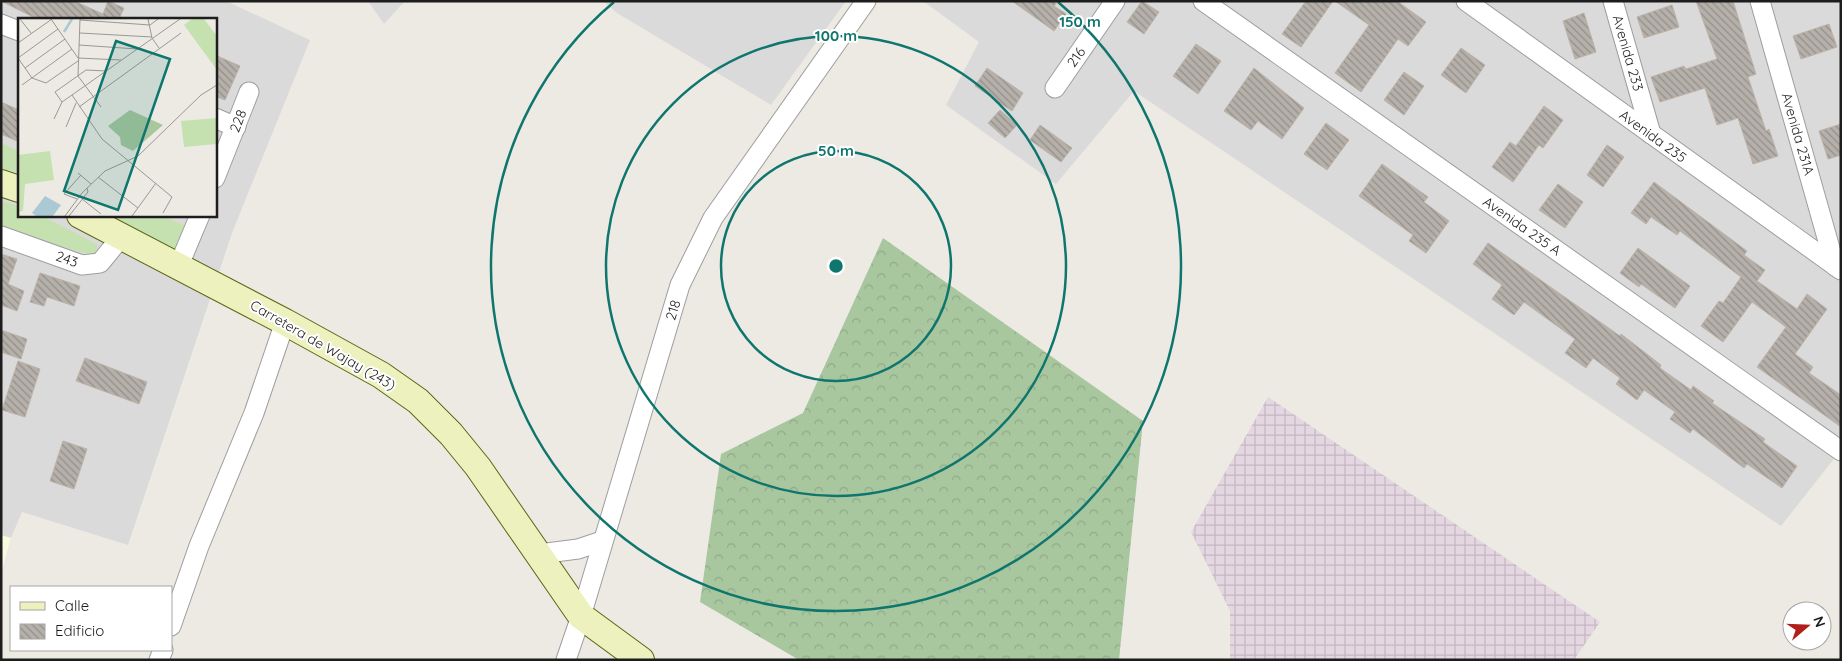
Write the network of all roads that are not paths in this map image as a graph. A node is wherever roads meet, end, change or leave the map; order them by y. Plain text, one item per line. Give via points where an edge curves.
1 (866, 1) edge
2 (1115, 1) edge
3 (1203, 1) edge
4 (1613, 1) edge
5 (1760, 1) edge
6 (1469, 2) edge
7 (1, 24) edge
8 (18, 31) edge
9 (1055, 88) dead end
10 (249, 92) dead end
11 (216, 118) edge
12 (236, 127) junction
13 (1651, 134) junction
14 (216, 176) edge
15 (1, 183) edge
16 (18, 189) edge
17 (82, 216) edge
18 (200, 216) edge
19 (1, 236) edge
20 (122, 236) junction
21 (179, 265) junction
22 (1838, 268) edge
23 (285, 322) junction
24 (1841, 451) edge
25 (602, 542) junction
26 (539, 554) junction
27 (581, 616) junction
28 (172, 623) edge
29 (566, 660) edge
30 (642, 660) edge

1 - 25 street, 218 via 713,218 680,285
2 - 9 street, 216
3 - 24 street, Avenida 235 A
4 - 13 street, Avenida 233
5 - 22 street, Avenida 231A
6 - 13 street, Avenida 235
7 - 8 street
10 - 12 street, 228
11 - 12 street
12 - 14 street, 228
13 - 22 street, Avenida 235
15 - 16 main road
17 - 20 main road, Carretera de Wajay (243)
18 - 21 street
19 - 20 street, 243 via 82,265 100,264
20 - 21 main road, Carretera de Wajay (243)
21 - 23 main road, Carretera de Wajay (243)
23 - 26 main road, Carretera de Wajay (243) via 381,375 418,401 457,440
23 - 28 street via 254,413 199,546
25 - 26 street
25 - 27 street, 218
26 - 27 main road, Carretera de Wajay (243)
27 - 29 street, 218
27 - 30 main road, Carretera de Wajay (243)

